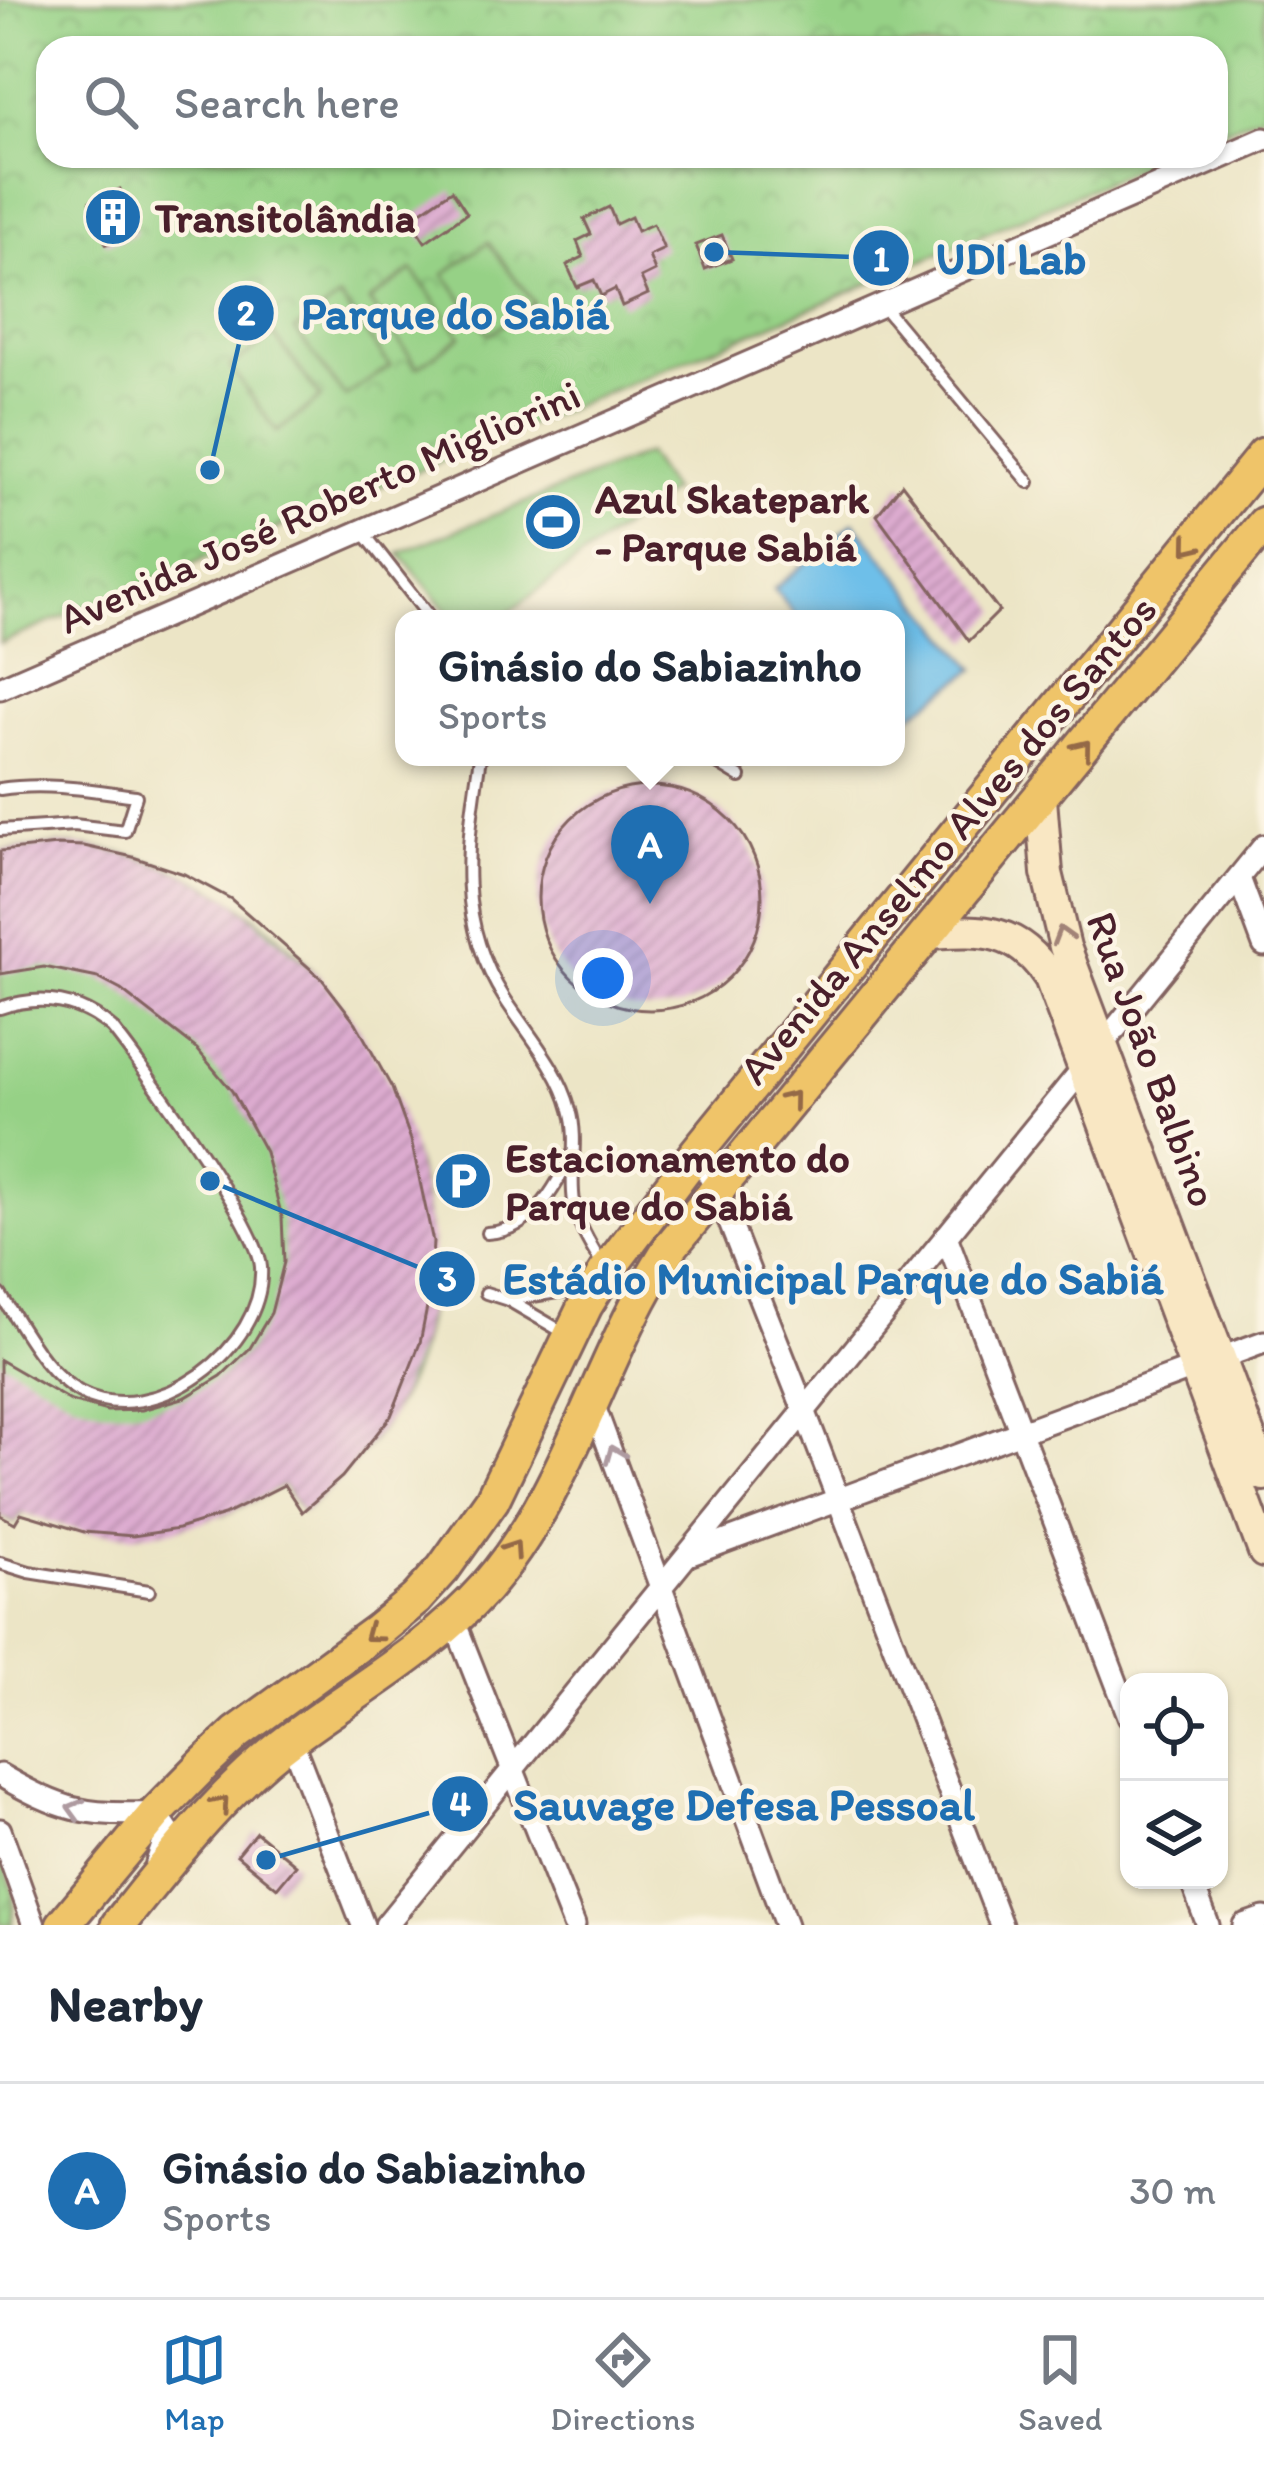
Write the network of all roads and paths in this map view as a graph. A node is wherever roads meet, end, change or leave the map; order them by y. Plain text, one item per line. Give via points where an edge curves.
1 (1264, 139) edge
2 (1228, 155) edge
3 (1197, 168) edge
4 (881, 304) junction
5 (1264, 455) edge
6 (1029, 482) dead end
7 (1264, 524) edge
8 (361, 530) junction
9 (424, 610) edge
10 (0, 688) edge
11 (479, 766) edge
12 (722, 766) edge
13 (740, 777) dead end
14 (0, 788) edge
15 (1041, 799) junction
16 (0, 830) edge
17 (1264, 846) edge
18 (1239, 878) junction
19 (929, 932) junction
20 (1264, 945) edge
21 (0, 1008) edge
22 (1093, 1055) junction
23 (576, 1146) junction
24 (697, 1152) junction
25 (717, 1190) junction
26 (487, 1233) dead end
27 (946, 1236) junction
28 (601, 1279) junction
29 (486, 1293) dead end
30 (0, 1294) edge
31 (508, 1300) junction
32 (571, 1337) junction
33 (1264, 1342) edge
34 (1207, 1365) junction
35 (592, 1401) junction
36 (804, 1410) junction
37 (1021, 1430) junction
38 (1264, 1475) edge
39 (837, 1498) junction
40 (1264, 1552) edge
41 (690, 1555) junction
42 (0, 1563) edge
43 (659, 1588) junction
44 (148, 1591) dead end
45 (454, 1621) junction
46 (1120, 1692) edge
47 (291, 1738) junction
48 (513, 1765) junction
49 (0, 1774) edge
50 (156, 1813) junction
51 (0, 1830) edge
52 (1194, 1889) edge
53 (145, 1892) junction
54 (1264, 1918) edge
55 (34, 1925) edge
56 (63, 1925) edge
57 (118, 1925) edge
58 (363, 1925) edge
59 (386, 1925) edge
60 (574, 1925) edge
61 (786, 1925) edge
62 (1001, 1925) edge
63 (1208, 1925) edge
64 (1244, 1925) edge

1 - 2 street, Avenida José Roberto Migliorini
3 - 4 street, Avenida José Roberto Migliorini
4 - 6 lane
4 - 8 street, Avenida José Roberto Migliorini
5 -> 24 main road, Avenida Anselmo Alves dos Santos
15 -> 7 main road, Avenida Anselmo Alves dos Santos
8 - 9 lane
8 - 10 street, Avenida José Roberto Migliorini
11 - 23 lane via 473,935 563,1089
12 - 13 lane
14 - 16 lane via 136,796 125,831
15 - 19 main road, Avenida Anselmo Alves dos Santos
22 -> 15 main road, Rua João Balbino via 1054,907
17 - 18 street
18 - 20 street
18 - 22 street
19 - 22 main road, Rua João Balbino via 977,930 1022,945
25 -> 19 main road, Avenida Anselmo Alves dos Santos
21 - 30 lane via 67,1003 112,1028 240,1215 261,1271 248,1320 218,1362 175,1388 115,1401 66,1383
22 - 27 street
22 - 34 main road, Rua João Balbino
23 - 26 lane via 540,1208 504,1232
23 - 28 lane via 574,1206
24 - 25 street
24 - 28 main road, Avenida Anselmo Alves dos Santos
25 - 35 main road, Avenida Anselmo Alves dos Santos via 652,1275
25 - 36 street
27 - 36 street
27 - 37 street
28 - 31 lane
28 - 32 main road, Avenida Anselmo Alves dos Santos
29 - 31 lane
31 - 32 lane
32 -> 50 main road, Avenida Anselmo Alves dos Santos via 492,1500 443,1569 377,1631 237,1732
33 - 34 street
34 - 37 street
34 - 38 main road, Rua João Balbino
34 - 40 main road, Rua João Balbino
43 -> 35 street
45 -> 35 main road, Avenida Anselmo Alves dos Santos via 533,1518
36 - 39 street
36 - 41 street
37 - 39 street
37 - 46 street
39 - 41 street
39 - 62 street
41 - 43 street
42 - 44 lane
43 - 48 street
43 - 61 street
45 - 47 main road, Avenida Anselmo Alves dos Santos
45 - 48 street
53 -> 47 main road, Avenida Anselmo Alves dos Santos via 235,1787
47 - 58 street
48 - 59 street
48 - 60 street
50 -> 49 street via 70,1810
50 - 53 street via 168,1831
50 - 56 main road, Avenida Anselmo Alves dos Santos
51 - 55 street
52 - 63 street
53 - 57 main road, Avenida Anselmo Alves dos Santos
54 - 64 street

